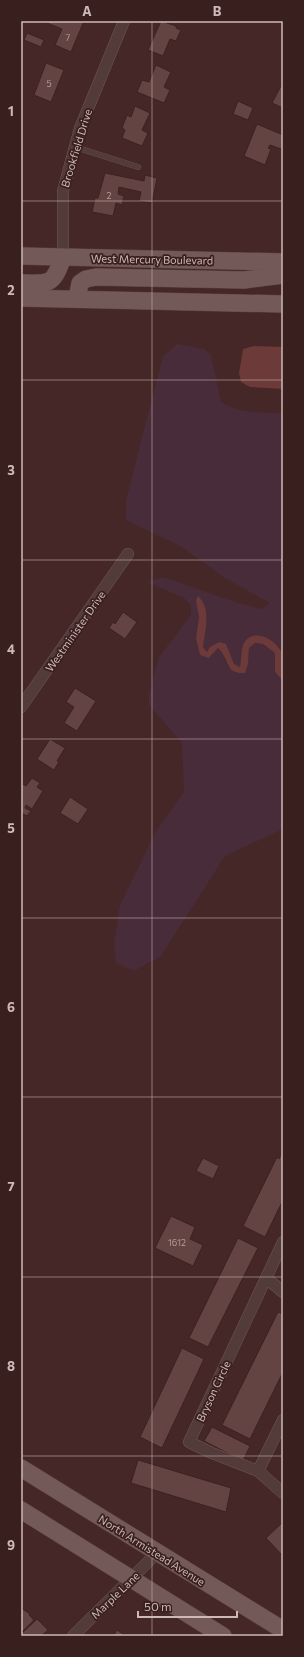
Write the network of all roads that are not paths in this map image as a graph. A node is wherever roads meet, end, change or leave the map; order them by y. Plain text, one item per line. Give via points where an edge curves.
1 (124, 21) edge
2 (75, 147) junction
3 (138, 167) dead end
4 (21, 256) edge
5 (63, 257) junction
6 (283, 262) edge
7 (283, 275) edge
8 (21, 283) edge
9 (21, 298) edge
10 (77, 299) junction
11 (283, 304) edge
12 (128, 554) dead end
13 (21, 707) edge
14 (283, 1242) edge
15 (266, 1278) junction
16 (283, 1292) edge
17 (283, 1420) edge
18 (21, 1468) edge
19 (258, 1471) junction
20 (283, 1493) edge
21 (21, 1510) edge
22 (156, 1553) junction
23 (132, 1579) junction
24 (283, 1630) edge
25 (73, 1636) edge
26 (224, 1636) edge

1 - 2 street, Brookfield Drive via 80,128
2 - 3 lane
2 - 5 street, Brookfield Drive via 63,191
4 - 5 main road, West Mercury Boulevard
5 - 6 main road, West Mercury Boulevard
5 - 8 main road via 54,278 48,282
7 - 10 main road via 244,280 96,277 80,283
9 - 10 main road
10 - 11 main road
12 - 13 street, Westminister Drive
14 - 15 street, Bryson Circle
15 - 16 street
15 - 19 street, Bryson Circle via 189,1442
17 - 19 street
18 - 22 main road, North Armistead Avenue
19 - 20 street, Bryson Circle
21 - 23 main road
22 - 23 street, Marple Lane
22 - 24 main road, North Armistead Avenue
23 - 25 street, Marple Lane
23 - 26 main road

